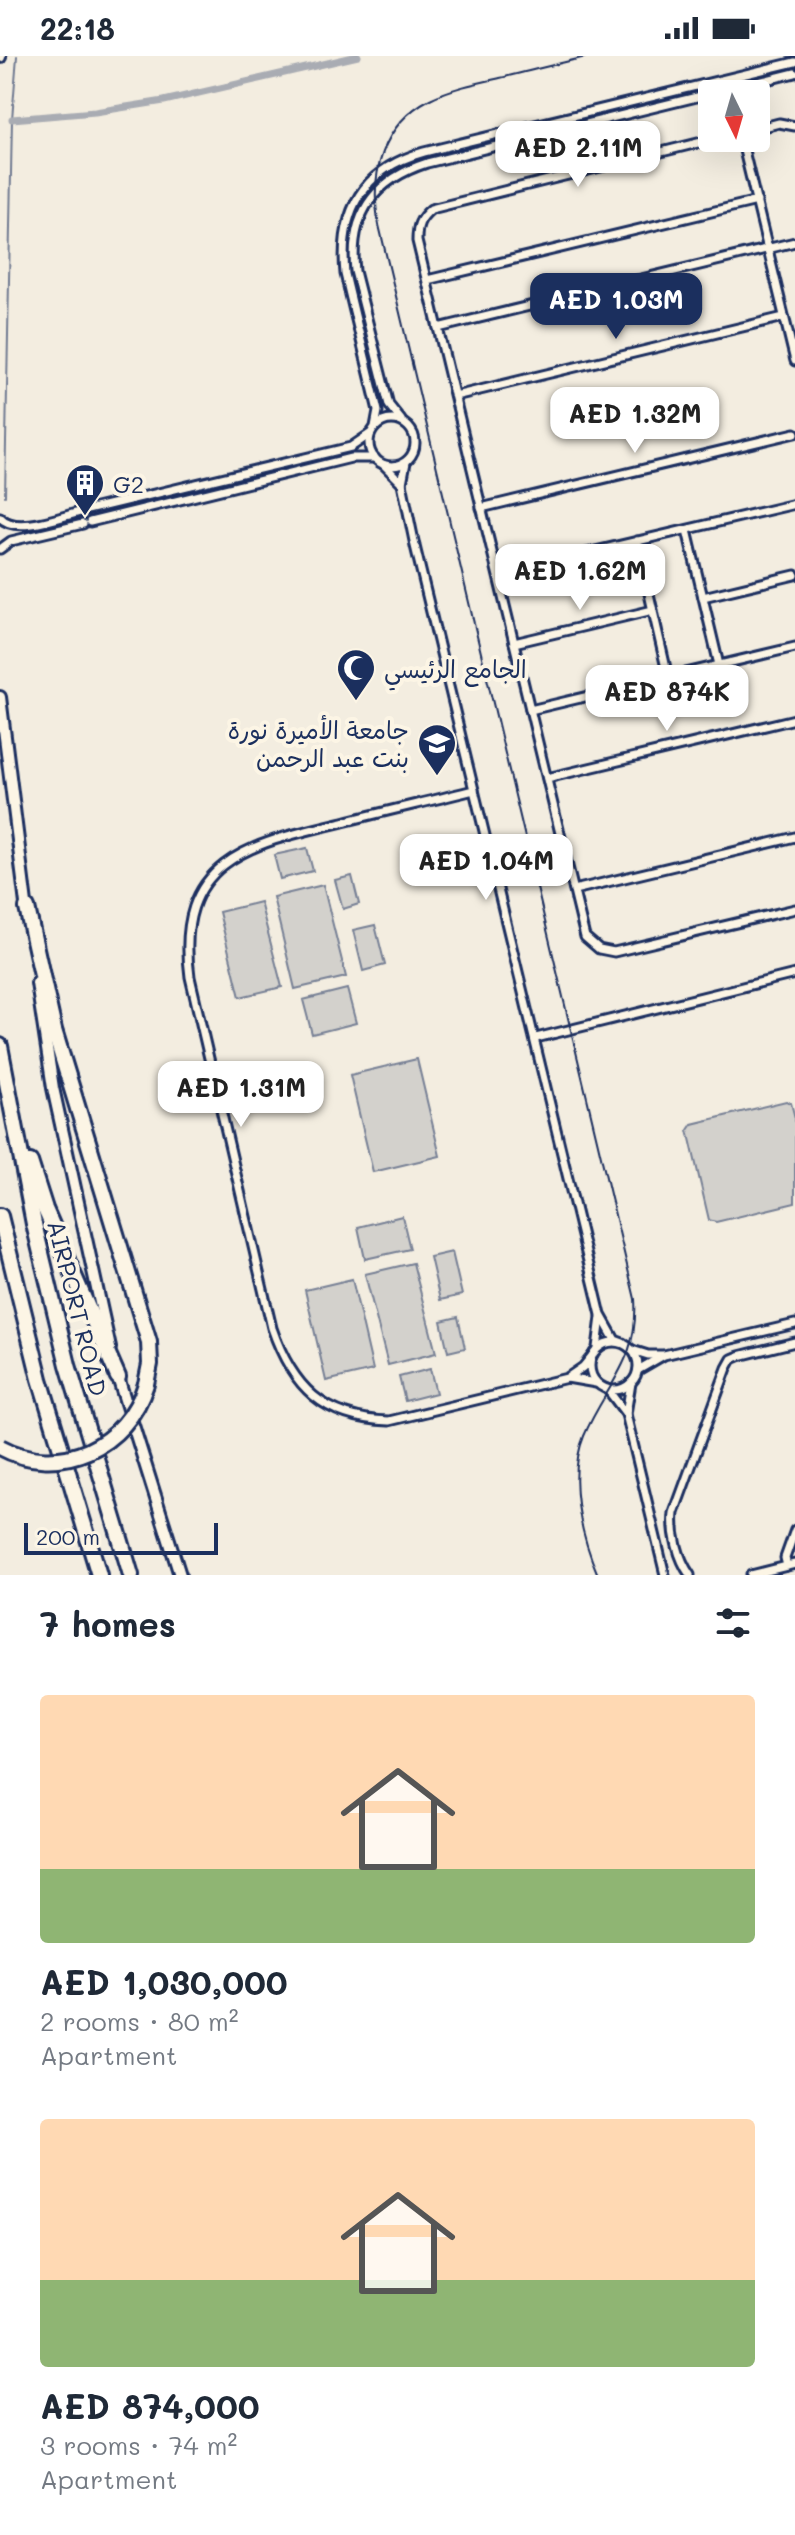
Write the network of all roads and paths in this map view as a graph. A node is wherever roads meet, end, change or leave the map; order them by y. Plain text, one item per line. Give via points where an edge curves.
1 (795, 62) edge
2 (795, 73) edge
3 (770, 125) edge
4 (795, 126) edge
5 (698, 143) edge
6 (745, 152) edge
7 (757, 201) junction
8 (795, 242) edge
9 (768, 248) junction
10 (427, 280) junction
11 (784, 317) junction
12 (438, 328) junction
13 (795, 361) edge
14 (455, 396) junction
15 (401, 420) junction
16 (372, 431) junction
17 (795, 433) edge
18 (378, 461) junction
19 (406, 462) junction
20 (402, 483) junction
21 (795, 504) edge
22 (481, 508) junction
23 (69, 514) junction
24 (0, 517) edge
25 (71, 526) junction
26 (687, 530) junction
27 (637, 541) junction
28 (0, 549) edge
29 (498, 574) junction
30 (795, 575) edge
31 (703, 597) junction
32 (653, 610) junction
33 (514, 643) junction
34 (795, 647) edge
35 (719, 665) junction
36 (668, 677) junction
37 (0, 697) edge
38 (530, 710) junction
39 (795, 719) edge
40 (547, 778) junction
41 (474, 790) junction
42 (795, 837) edge
43 (574, 890) junction
44 (27, 908) junction
45 (795, 909) edge
46 (795, 974) edge
47 (536, 1038) junction
48 (0, 1046) edge
49 (9, 1095) junction
50 (0, 1216) edge
51 (601, 1315) junction
52 (795, 1324) edge
53 (795, 1342) edge
54 (623, 1343) junction
55 (632, 1350) junction
56 (594, 1353) junction
57 (664, 1355) junction
58 (638, 1370) junction
59 (118, 1377) junction
60 (567, 1378) junction
61 (597, 1383) junction
62 (631, 1383) junction
63 (607, 1389) junction
64 (626, 1414) junction
65 (0, 1447) edge
66 (795, 1530) edge
67 (791, 1565) edge
68 (99, 1575) edge
69 (131, 1575) edge
70 (180, 1575) edge
71 (665, 1575) edge
72 (690, 1575) edge
73 (751, 1575) edge

1 - 16 street via 424,152 386,166 358,196 343,254 378,411
2 - 15 street via 427,163 378,190 358,223 355,271 389,405
3 - 4 street
5 - 10 street via 431,209 417,227
6 - 7 street
7 - 9 street
7 - 10 street
8 - 9 street
9 - 11 street
9 - 12 street
10 - 12 street
11 - 13 street
11 - 14 street
12 - 14 street
14 - 22 street
15 - 16 street via 386,420
15 - 19 street via 416,442
16 - 18 street via 369,447
16 - 23 street via 351,447
17 - 22 street
18 - 19 street via 394,466
18 - 20 street
18 - 25 street via 351,458
19 - 20 street
20 - 41 street
21 - 26 street
22 - 29 street
23 - 24 street via 17,526
23 - 25 street
25 - 28 street via 11,541
26 - 27 street
26 - 31 street
27 - 29 street
27 - 32 street
29 - 33 street
30 - 31 street
31 - 35 street
32 - 33 street
32 - 36 street
33 - 38 street
34 - 35 street
35 - 36 street
36 - 38 street
37 - 44 main road
38 - 40 street
39 - 40 street
40 - 43 street
41 - 47 street
41 - 60 street via 303,831 241,852 213,875 197,901 187,935 190,977 272,1328 300,1385 331,1409 389,1421
42 - 43 street
43 - 45 street via 585,937 599,949 614,952
44 - 59 main road via 53,1088
44 - 65 highway, bridge via 54,1030 149,1342 150,1364 137,1408 107,1442 49,1461
46 - 47 street
47 - 51 street
48 - 49 highway, AIRPORT ROAD
49 - 59 highway via 45,1209
49 - 69 highway, AIRPORT ROAD via 68,1365
50 - 68 highway via 40,1379
51 - 54 street via 615,1340
51 - 56 street
52 - 57 street
53 - 72 street via 739,1356 727,1368 674,1513 674,1531
54 - 55 street
54 - 56 street via 608,1343
55 - 57 street
55 - 58 street
56 - 60 street
56 - 61 street via 590,1371
57 - 58 street
58 - 62 street
59 - 70 main road
60 - 61 street
61 - 63 street
62 - 63 street via 620,1390
62 - 64 street
63 - 64 street
64 - 71 street
66 - 67 street via 785,1558
67 - 73 street

